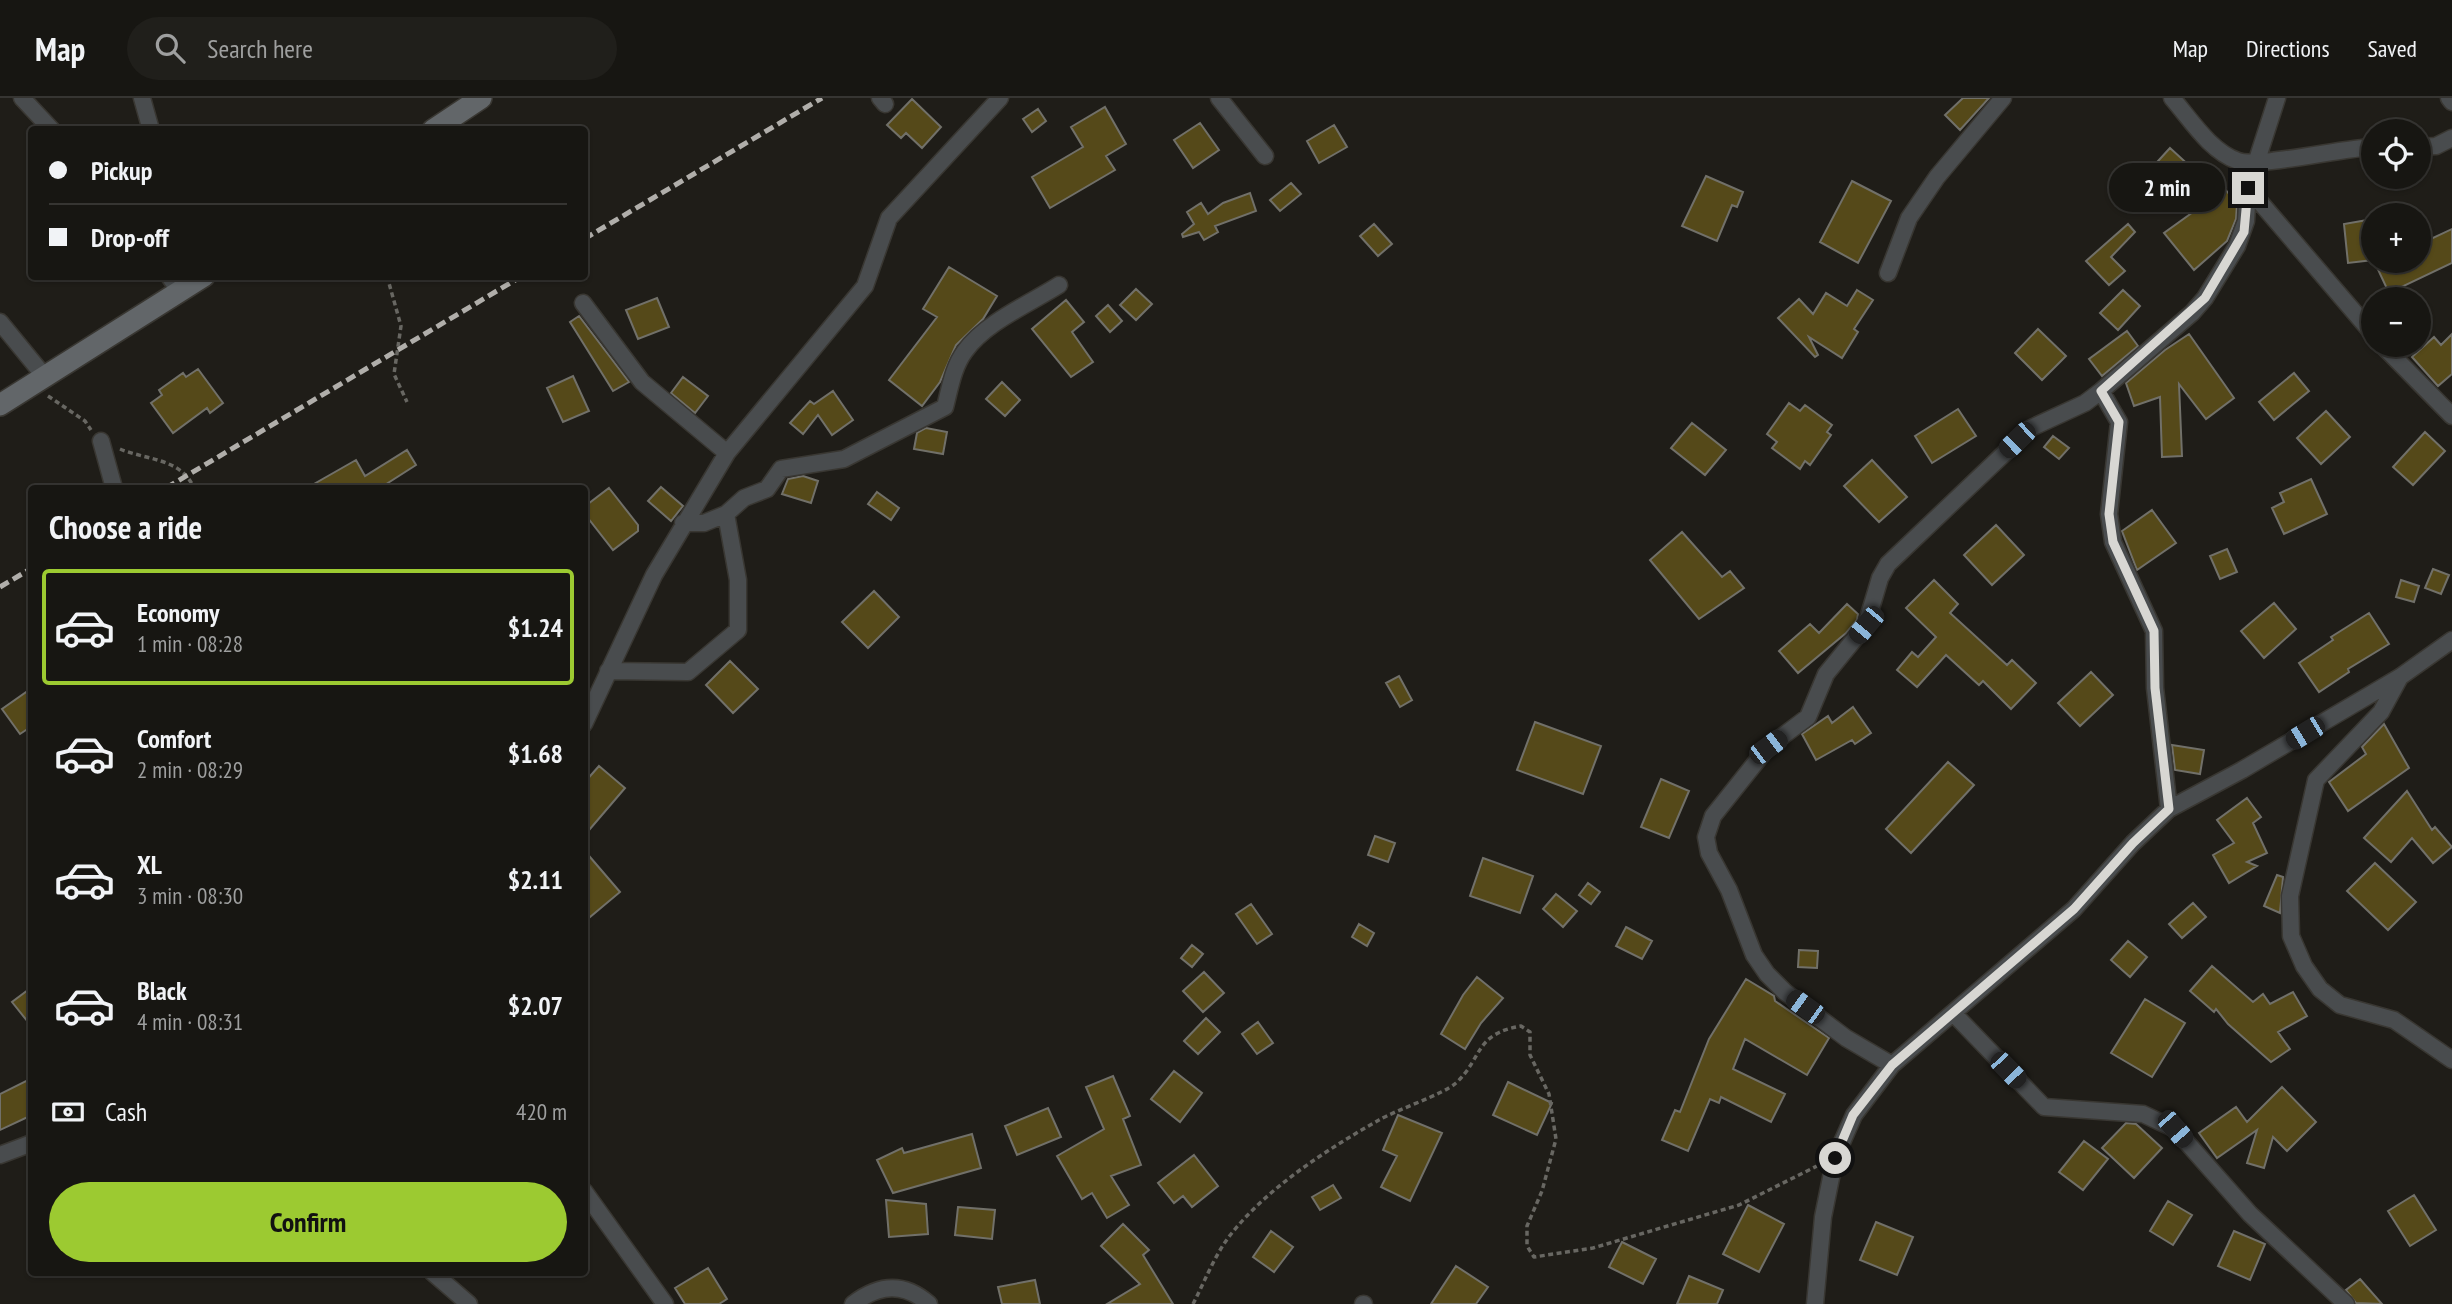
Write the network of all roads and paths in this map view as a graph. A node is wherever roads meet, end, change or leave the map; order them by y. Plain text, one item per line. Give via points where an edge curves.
1 (22, 98) edge
2 (142, 98) edge
3 (1000, 98) edge
4 (1219, 98) edge
5 (2003, 98) edge
6 (2172, 98) edge
7 (2277, 98) edge
8 (474, 100) edge
9 (48, 126) edge
10 (149, 126) edge
11 (438, 126) edge
12 (2452, 138) edge
13 (2431, 146) edge
14 (2361, 147) edge
15 (1265, 156) dead end
16 (2256, 163) junction
17 (2248, 188) junction
18 (1888, 273) dead end
19 (388, 280) edge
20 (174, 284) edge
21 (1059, 285) dead end
22 (583, 303) dead end
23 (2361, 320) edge
24 (0, 322) edge
25 (2394, 357) edge
26 (45, 377) junction
27 (2101, 391) junction
28 (407, 402) dead end
29 (0, 405) edge
30 (2452, 416) edge
31 (101, 441) dead end
32 (727, 453) junction
33 (113, 485) edge
34 (726, 514) junction
35 (684, 523) junction
36 (2452, 640) edge
37 (608, 671) junction
38 (2400, 677) junction
39 (588, 715) edge
40 (2169, 809) junction
41 (1953, 1013) junction
42 (2452, 1060) edge
43 (1892, 1065) junction
44 (28, 1145) edge
45 (0, 1156) edge
46 (1835, 1158) junction
47 (588, 1197) edge
48 (437, 1276) edge
49 (469, 1304) edge
50 (665, 1304) edge
51 (853, 1304) edge
52 (929, 1304) edge
53 (1193, 1304) edge
54 (1815, 1304) edge
55 (2346, 1304) edge

1 - 9 street
2 - 10 street
3 - 32 street via 889,218 864,286
4 - 15 street
5 - 18 street via 1909,218
6 - 16 street via 2213,145 2238,161
7 - 16 street
8 - 11 main road
12 - 13 street
14 - 16 street
16 - 17 street
17 - 23 street
17 - 27 street via 2244,232 2205,298
19 - 28 path via 401,326 394,374
20 - 26 main road
21 - 34 street via 966,349 955,368 945,407 844,459 781,469 767,489 744,498
22 - 32 street via 642,382
24 - 26 street
25 - 30 street
26 - 29 main road
27 - 40 street via 2119,422 2109,514 2113,542 2154,631 2155,688
27 - 43 street via 2031,428 1888,564 1866,625 1826,674 1808,717 1768,747 1713,816 1706,837 1709,853 1766,974 1846,1038
31 - 33 street
32 - 35 street
34 - 35 street via 704,523
34 - 37 street via 738,580 738,630 688,672
35 - 37 street
36 - 38 street
37 - 39 street
38 - 40 street
38 - 42 street via 2381,712 2316,780 2290,897 2291,936 2320,989 2340,1005 2394,1020
40 - 41 street via 2074,909
41 - 43 street
41 - 55 street via 2045,1107 2143,1114 2175,1129 2250,1214
43 - 46 street via 1853,1115
44 - 45 street
46 - 53 path via 1739,1205 1594,1248 1534,1257 1527,1245 1527,1226 1553,1152 1555,1128 1549,1094 1530,1055 1530,1032 1521,1026 1500,1030 1476,1052 1455,1084 1379,1120 1254,1207 1227,1240
46 - 54 street via 1823,1217
47 - 50 street
48 - 49 street
51 - 52 street via 867,1293 895,1286 916,1293

